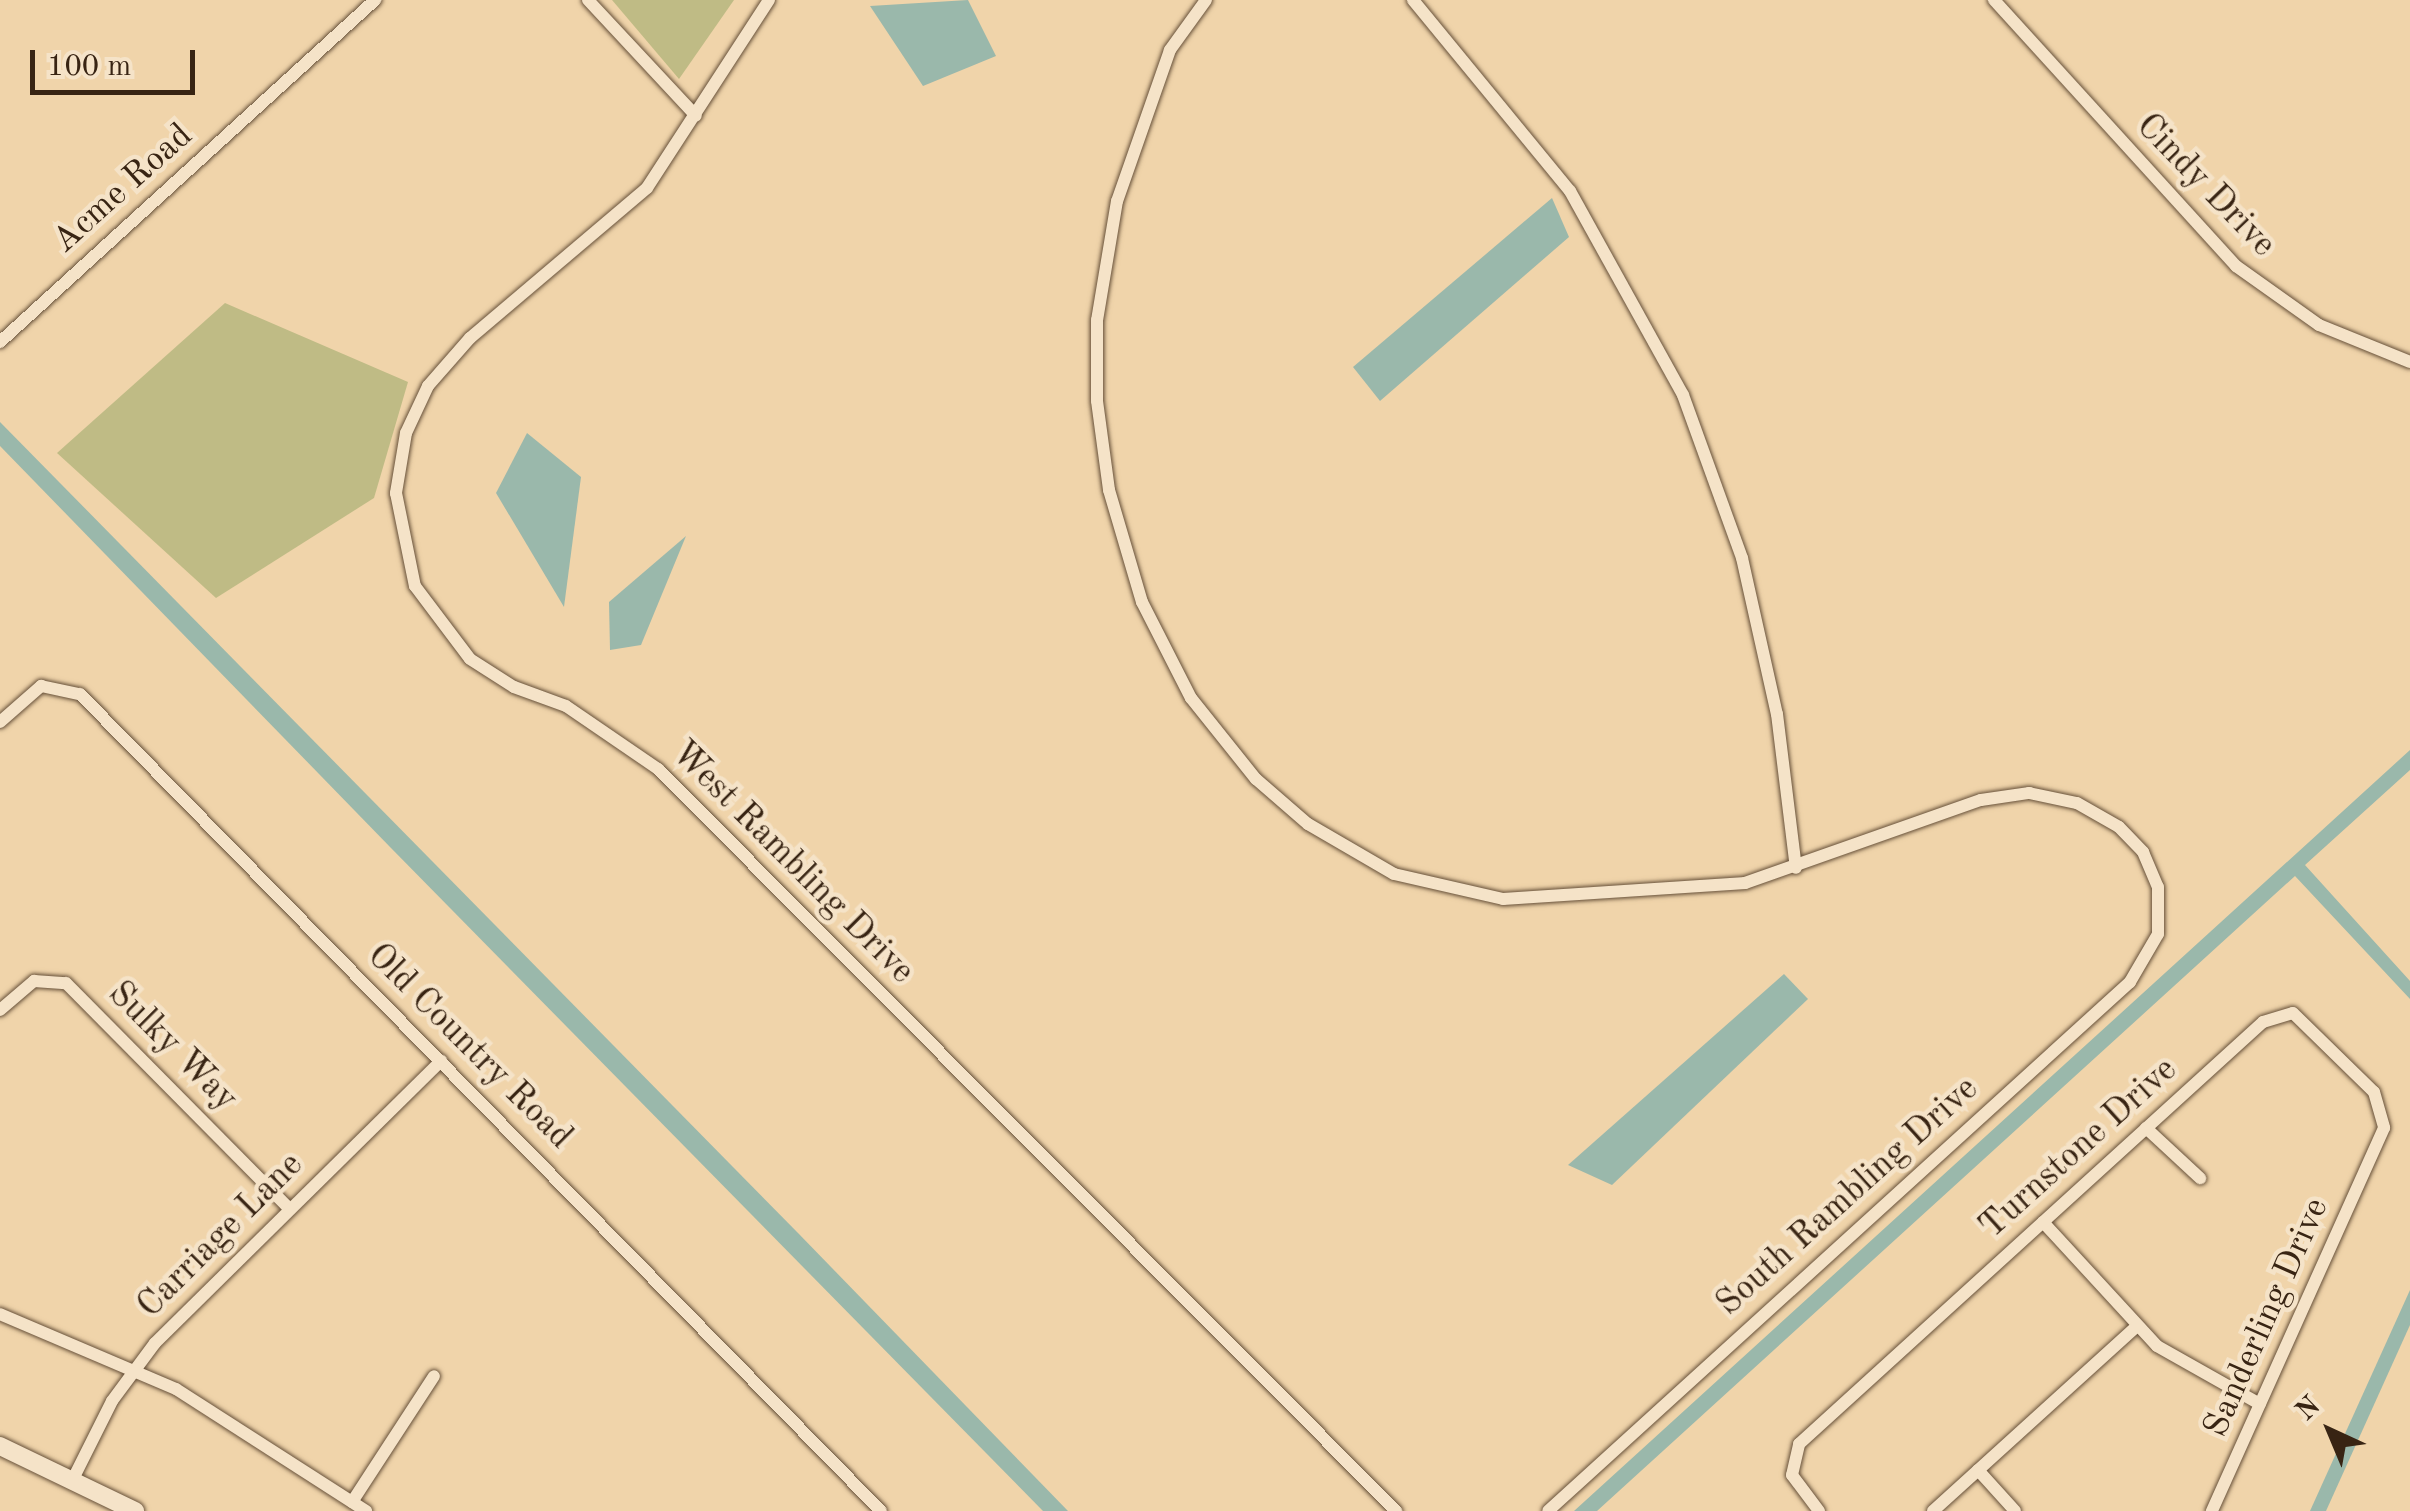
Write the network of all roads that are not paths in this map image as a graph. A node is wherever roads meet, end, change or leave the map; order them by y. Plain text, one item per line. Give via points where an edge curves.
1 (376, 0) edge
2 (588, 0) edge
3 (769, 0) edge
4 (1206, 0) edge
5 (1413, 0) edge
6 (1994, 0) edge
7 (696, 116) junction
8 (0, 342) edge
9 (2410, 362) edge
10 (0, 722) edge
11 (1796, 868) junction
12 (0, 1010) edge
13 (441, 1061) junction
14 (2146, 1128) junction
15 (2376, 1150) joint
16 (2200, 1178) dead end
17 (290, 1209) junction
18 (2043, 1222) junction
19 (0, 1314) edge
20 (2137, 1326) junction
21 (135, 1367) junction
22 (434, 1376) dead end
23 (2260, 1404) junction
24 (0, 1446) edge
25 (1978, 1470) junction
26 (74, 1477) junction
27 (352, 1502) junction
28 (135, 1511) edge
29 (366, 1511) edge
30 (881, 1511) edge
31 (1396, 1511) edge
32 (1548, 1511) edge
33 (1819, 1511) edge
34 (1933, 1511) edge
35 (2015, 1511) edge
36 (2212, 1511) edge

1 - 8 street, Acme Road
2 - 7 street
3 - 7 street, West Rambling Drive
4 - 11 street via 1170,50 1129,162 1102,280 1096,360 1116,525 1155,632 1194,702 1256,779 1308,824 1394,874 1440,887 1562,901 1714,888
5 - 11 street via 1570,192 1683,395 1742,558 1778,714
6 - 9 street, Cindy Drive via 2236,266 2319,325
7 - 31 street, West Rambling Drive via 634,204 470,338 428,386 406,433 396,493 415,586 470,659 514,687 566,706 658,769
10 - 13 street, Old Country Road via 42,686 73,689
11 - 32 street, South Rambling Drive via 1981,800 2039,794 2095,811 2133,840 2154,873 2161,910 2152,949 2130,982
12 - 17 street, Sulky Way via 34,981 66,984
13 - 17 street, Carriage Lane
13 - 30 street, Old Country Road
14 - 15 street, Turnstone Drive via 2263,1022 2293,1013 2378,1098 2385,1120
14 - 16 street
14 - 18 street, Turnstone Drive
15 - 23 street, Sanderling Drive
17 - 21 street, Carriage Lane
18 - 20 street
18 - 33 street, Turnstone Drive via 1799,1444 1791,1467
19 - 21 street
20 - 23 street via 2180,1364
20 - 25 street
21 - 26 street, Carriage Lane
21 - 27 street
22 - 27 street
23 - 36 street, Sanderling Drive
24 - 26 street
25 - 34 street
25 - 35 street
26 - 28 street
27 - 29 street

